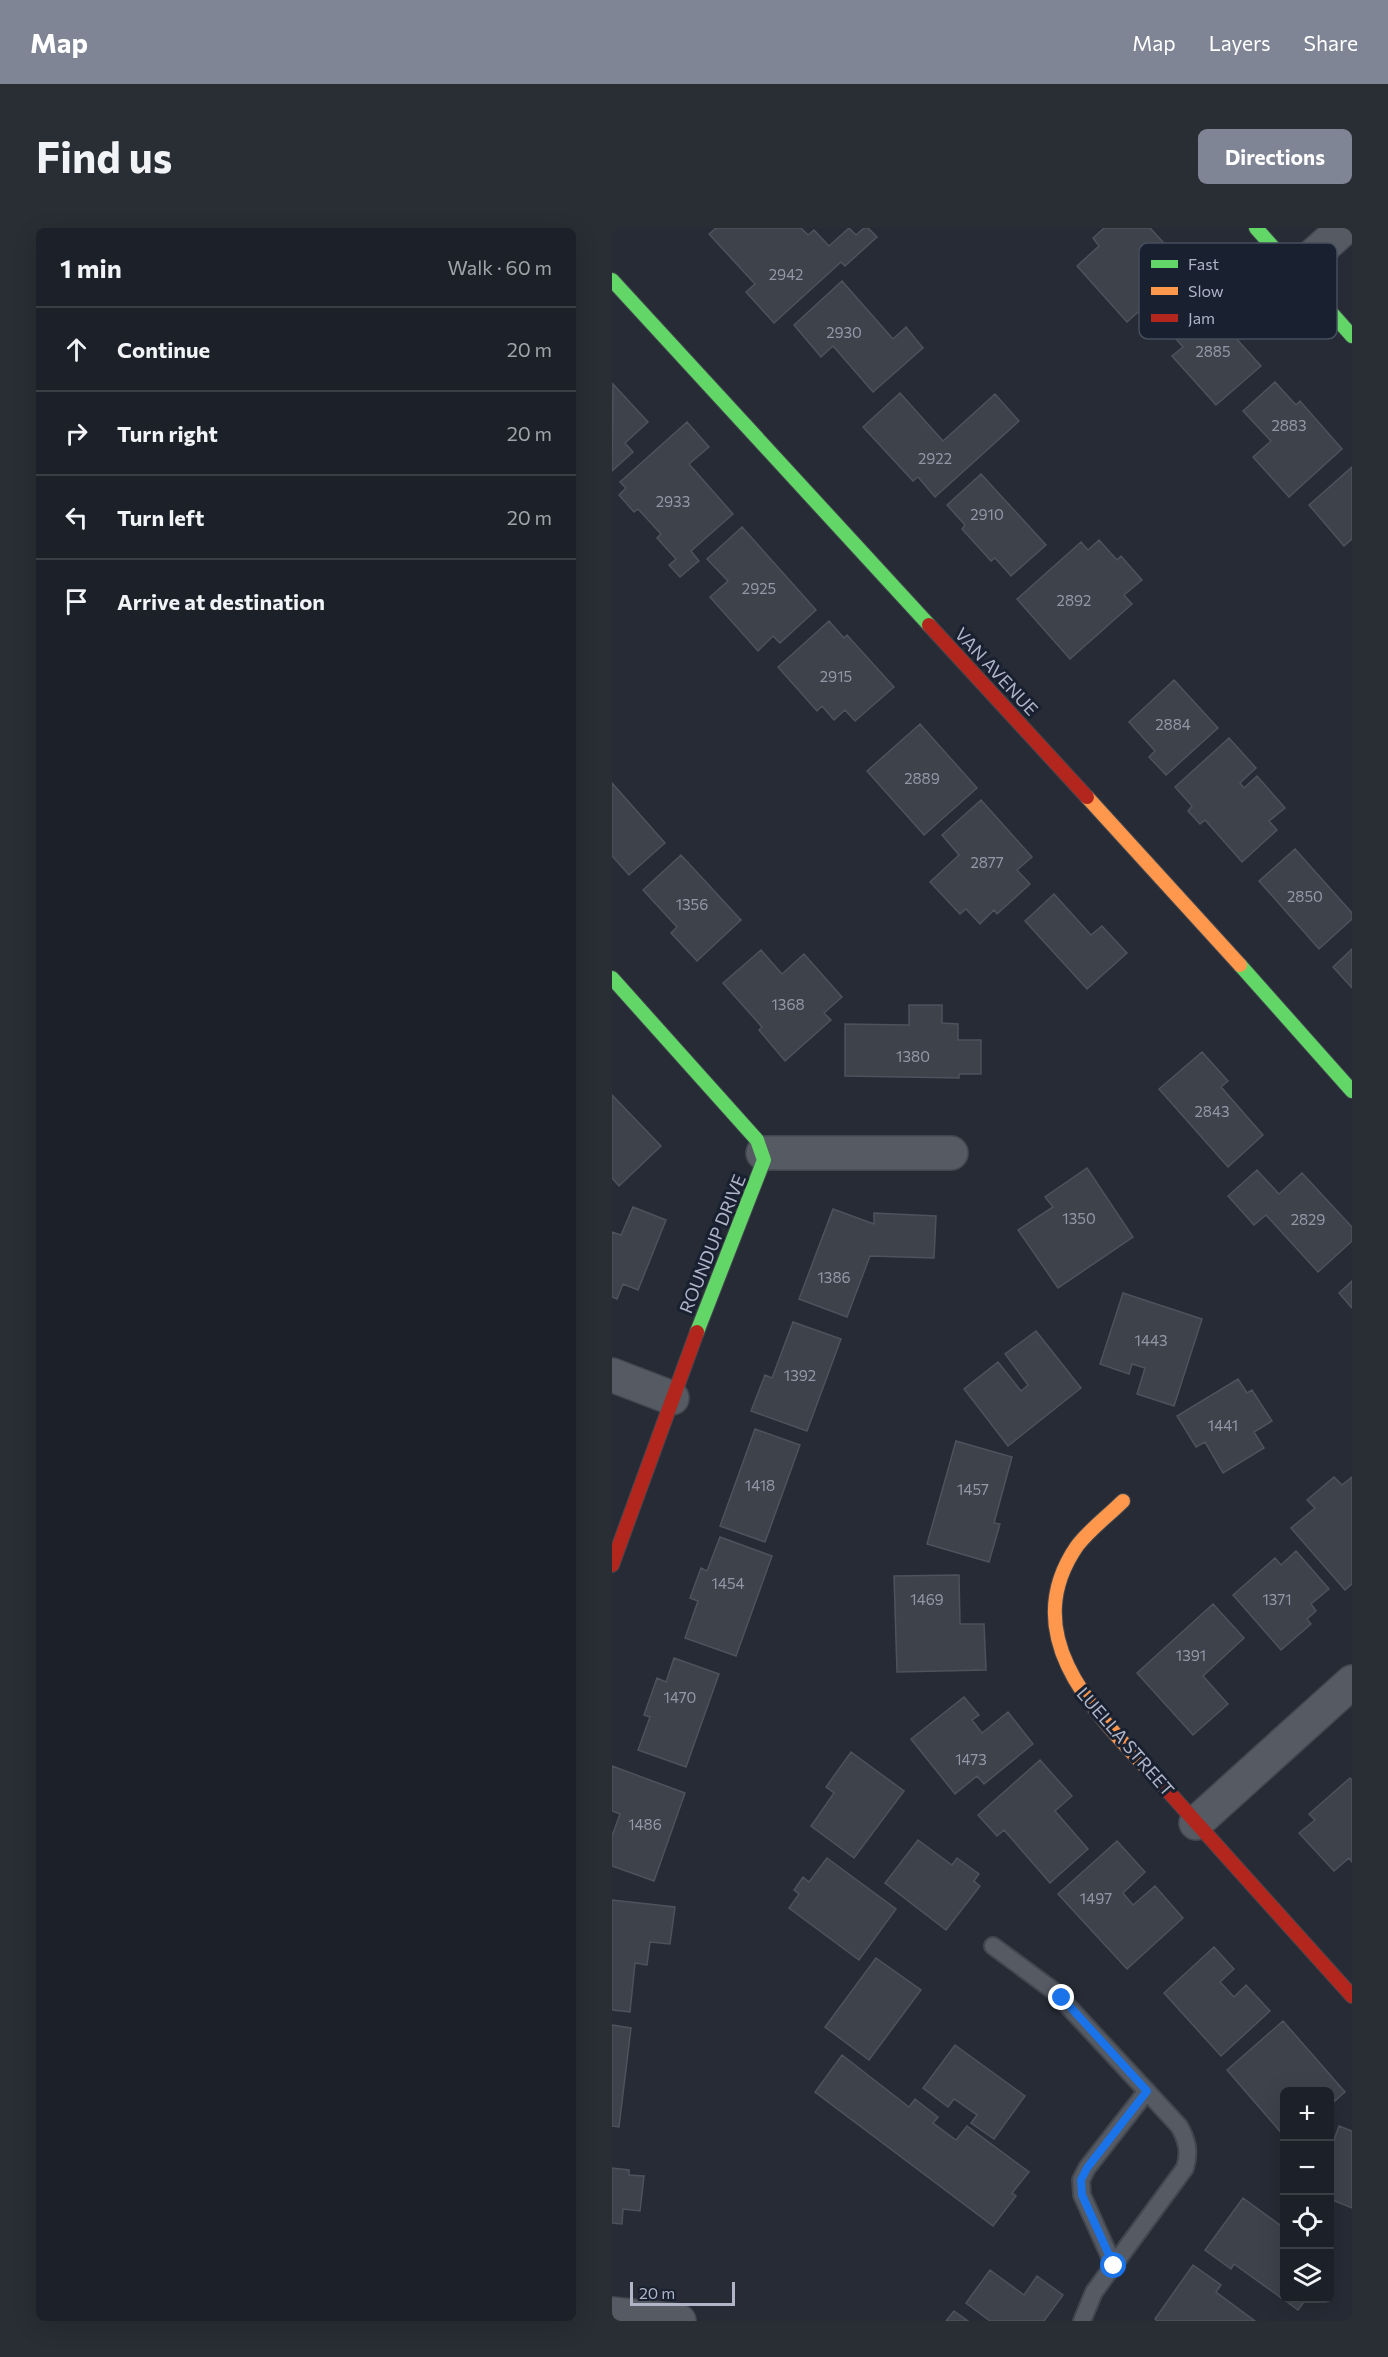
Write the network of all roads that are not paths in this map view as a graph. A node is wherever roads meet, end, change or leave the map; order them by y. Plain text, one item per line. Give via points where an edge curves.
1 (1256, 228) edge
2 (1344, 228) edge
3 (1269, 243) edge
4 (1327, 243) edge
5 (612, 280) edge
6 (1337, 319) edge
7 (1352, 336) edge
8 (612, 978) edge
9 (1352, 1091) edge
10 (763, 1153) junction
11 (951, 1153) dead end
12 (612, 1375) edge
13 (672, 1398) junction
14 (1123, 1501) dead end
15 (612, 1564) edge
16 (1352, 1682) edge
17 (1196, 1823) junction
18 (993, 1946) dead end
19 (1352, 1996) edge
20 (1147, 2091) junction
21 (1114, 2266) junction
22 (612, 2314) edge
23 (679, 2321) edge
24 (1082, 2321) edge

1 - 3 street
2 - 4 street
5 - 9 street, VAN AVENUE
6 - 7 street
8 - 10 street via 757,1140
10 - 11 street
10 - 13 street, ROUNDUP DRIVE via 761,1172
12 - 13 street
13 - 15 street, ROUNDUP DRIVE
14 - 17 street, LUELLA STREET via 1091,1531 1069,1562 1055,1611 1057,1636 1063,1660 1087,1701
16 - 17 street
17 - 19 street, LUELLA STREET
18 - 20 lane via 1054,1991
20 - 21 lane via 1081,2180 1082,2195
20 - 21 lane via 1179,2126 1188,2157 1179,2177
21 - 24 lane via 1091,2297
22 - 23 street

